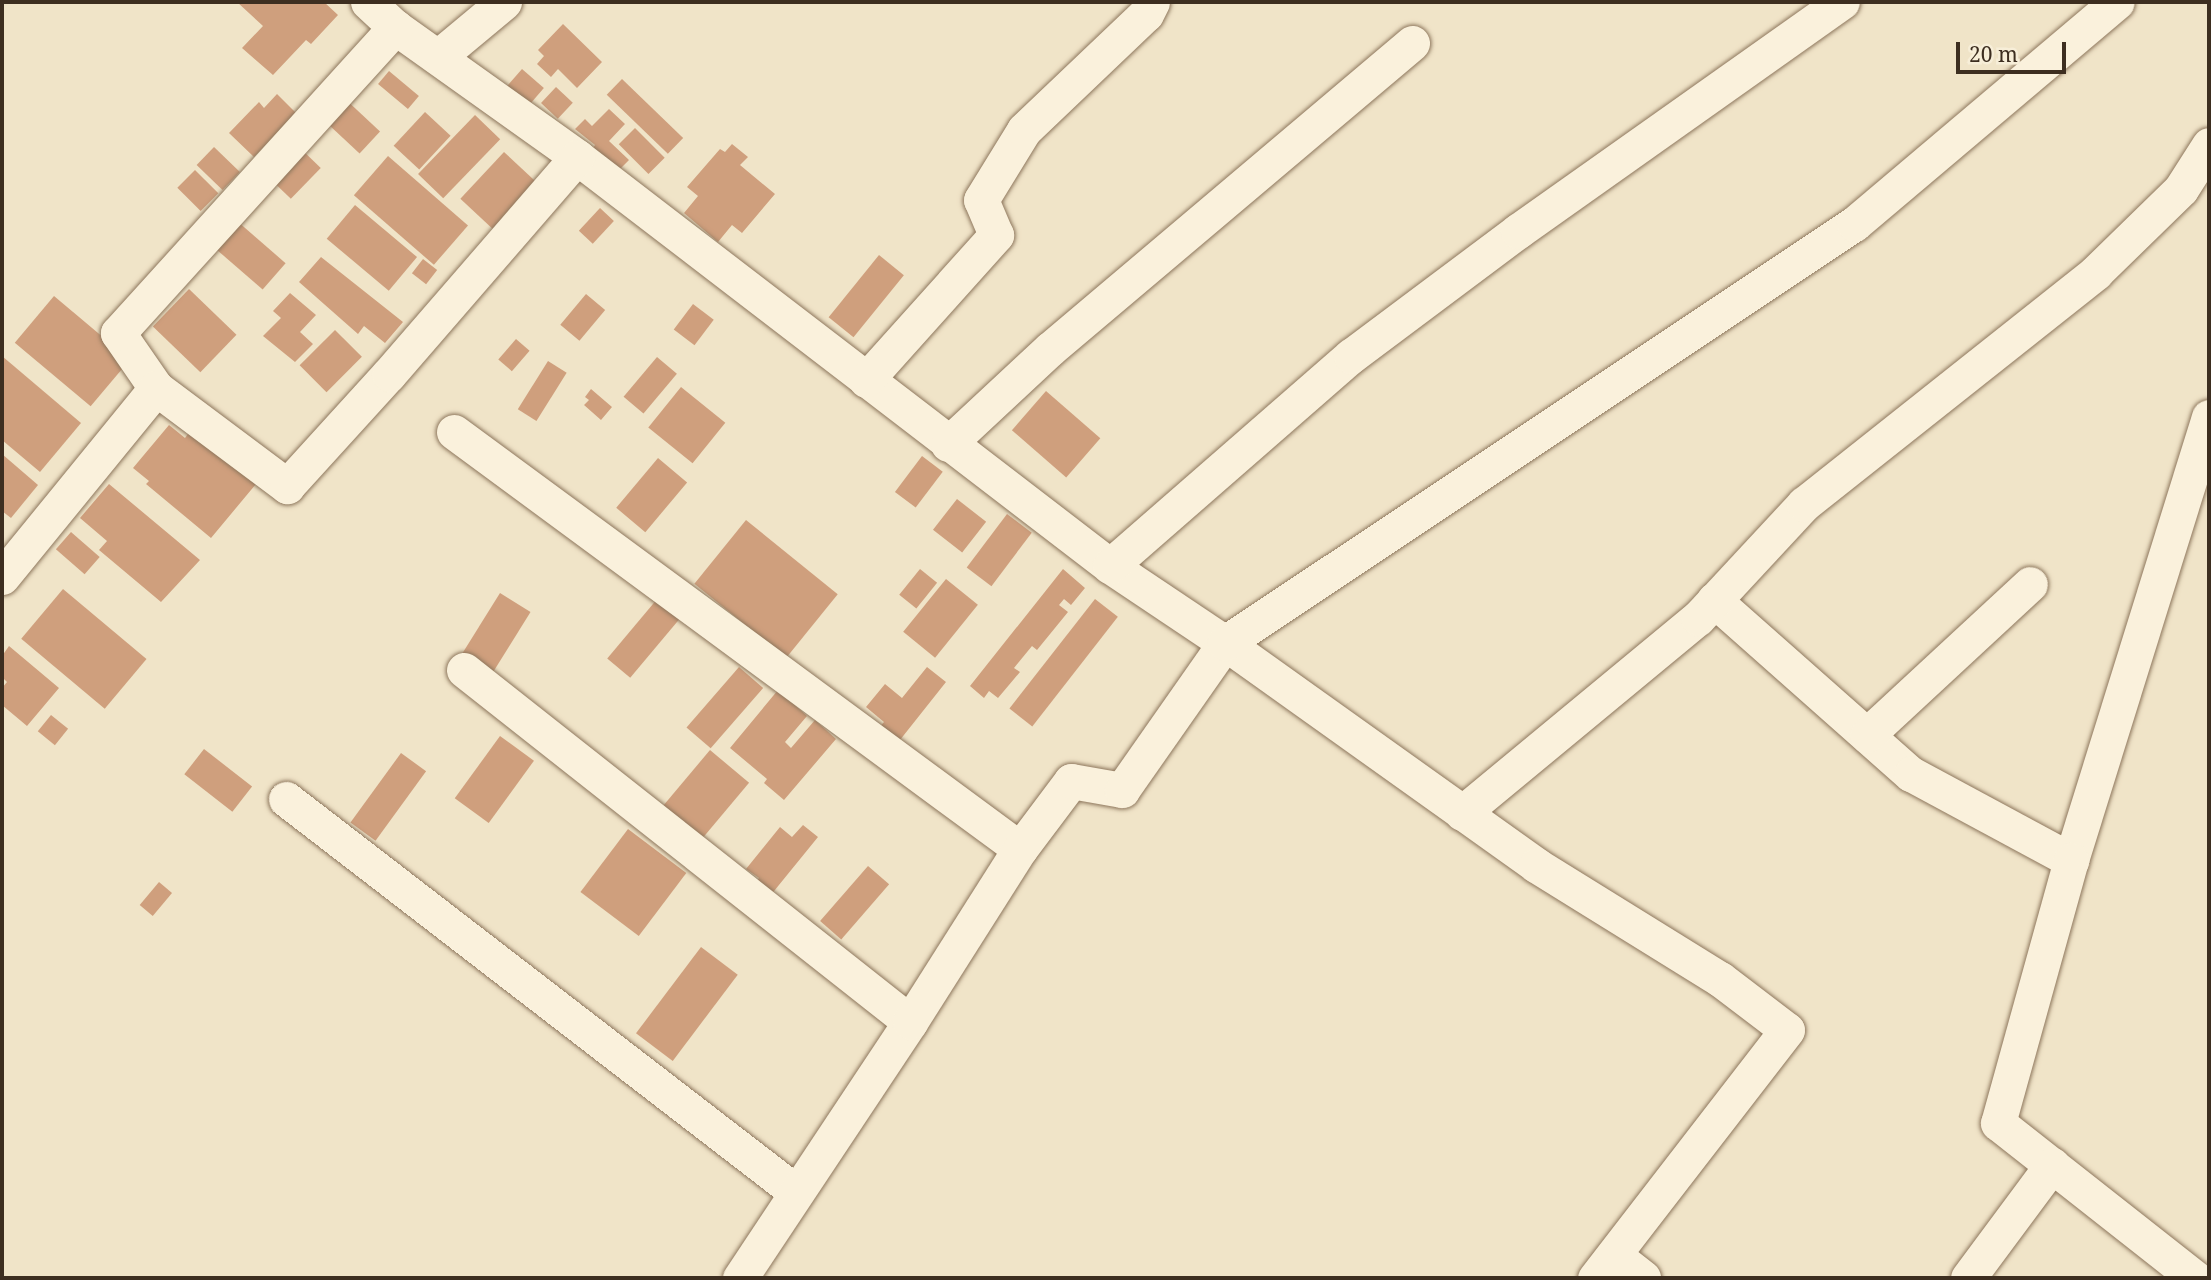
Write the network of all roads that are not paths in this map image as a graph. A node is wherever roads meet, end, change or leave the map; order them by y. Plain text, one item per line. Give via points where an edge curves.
1 (368, 2) edge
2 (504, 2) edge
3 (1152, 2) edge
4 (1842, 2) edge
5 (2117, 2) edge
6 (395, 27) junction
7 (1412, 43) dead end
8 (438, 57) junction
9 (2209, 145) edge
10 (576, 157) junction
11 (866, 380) junction
12 (156, 388) junction
13 (2209, 417) edge
14 (454, 432) dead end
15 (948, 444) junction
16 (1110, 565) junction
17 (2, 577) edge
18 (2030, 584) dead end
19 (1714, 600) junction
20 (1225, 643) junction
21 (464, 670) dead end
22 (1867, 735) junction
23 (286, 799) dead end
24 (1462, 813) junction
25 (1020, 849) junction
26 (2071, 860) junction
27 (910, 1022) junction
28 (2052, 1165) junction
29 (796, 1192) junction
30 (1604, 1267) edge
31 (740, 1278) edge
32 (1643, 1278) edge
33 (1968, 1278) edge
34 (2194, 1278) edge

1 - 6 street
2 - 8 street
3 - 11 street via 1146,14 1024,130 981,200 996,235
4 - 16 street via 1539,215 1351,356
5 - 20 street via 1854,224
6 - 8 street
6 - 12 street via 118,333
7 - 15 street via 1050,349
8 - 10 street
9 - 19 street via 2181,189 2095,273 1804,504
10 - 11 street
10 - 12 street via 287,486
11 - 15 street
12 - 17 street
13 - 26 street
14 - 25 street
15 - 16 street
16 - 20 street
18 - 22 street
19 - 22 street
19 - 24 street
20 - 24 street
20 - 25 street via 1122,790 1071,781
21 - 27 street
22 - 26 street via 1911,774
23 - 29 street
24 - 30 street via 1536,865 1720,979 1787,1030
25 - 27 street
26 - 28 street via 1998,1123
27 - 29 street
28 - 33 street
28 - 34 street
29 - 31 street
30 - 32 street

